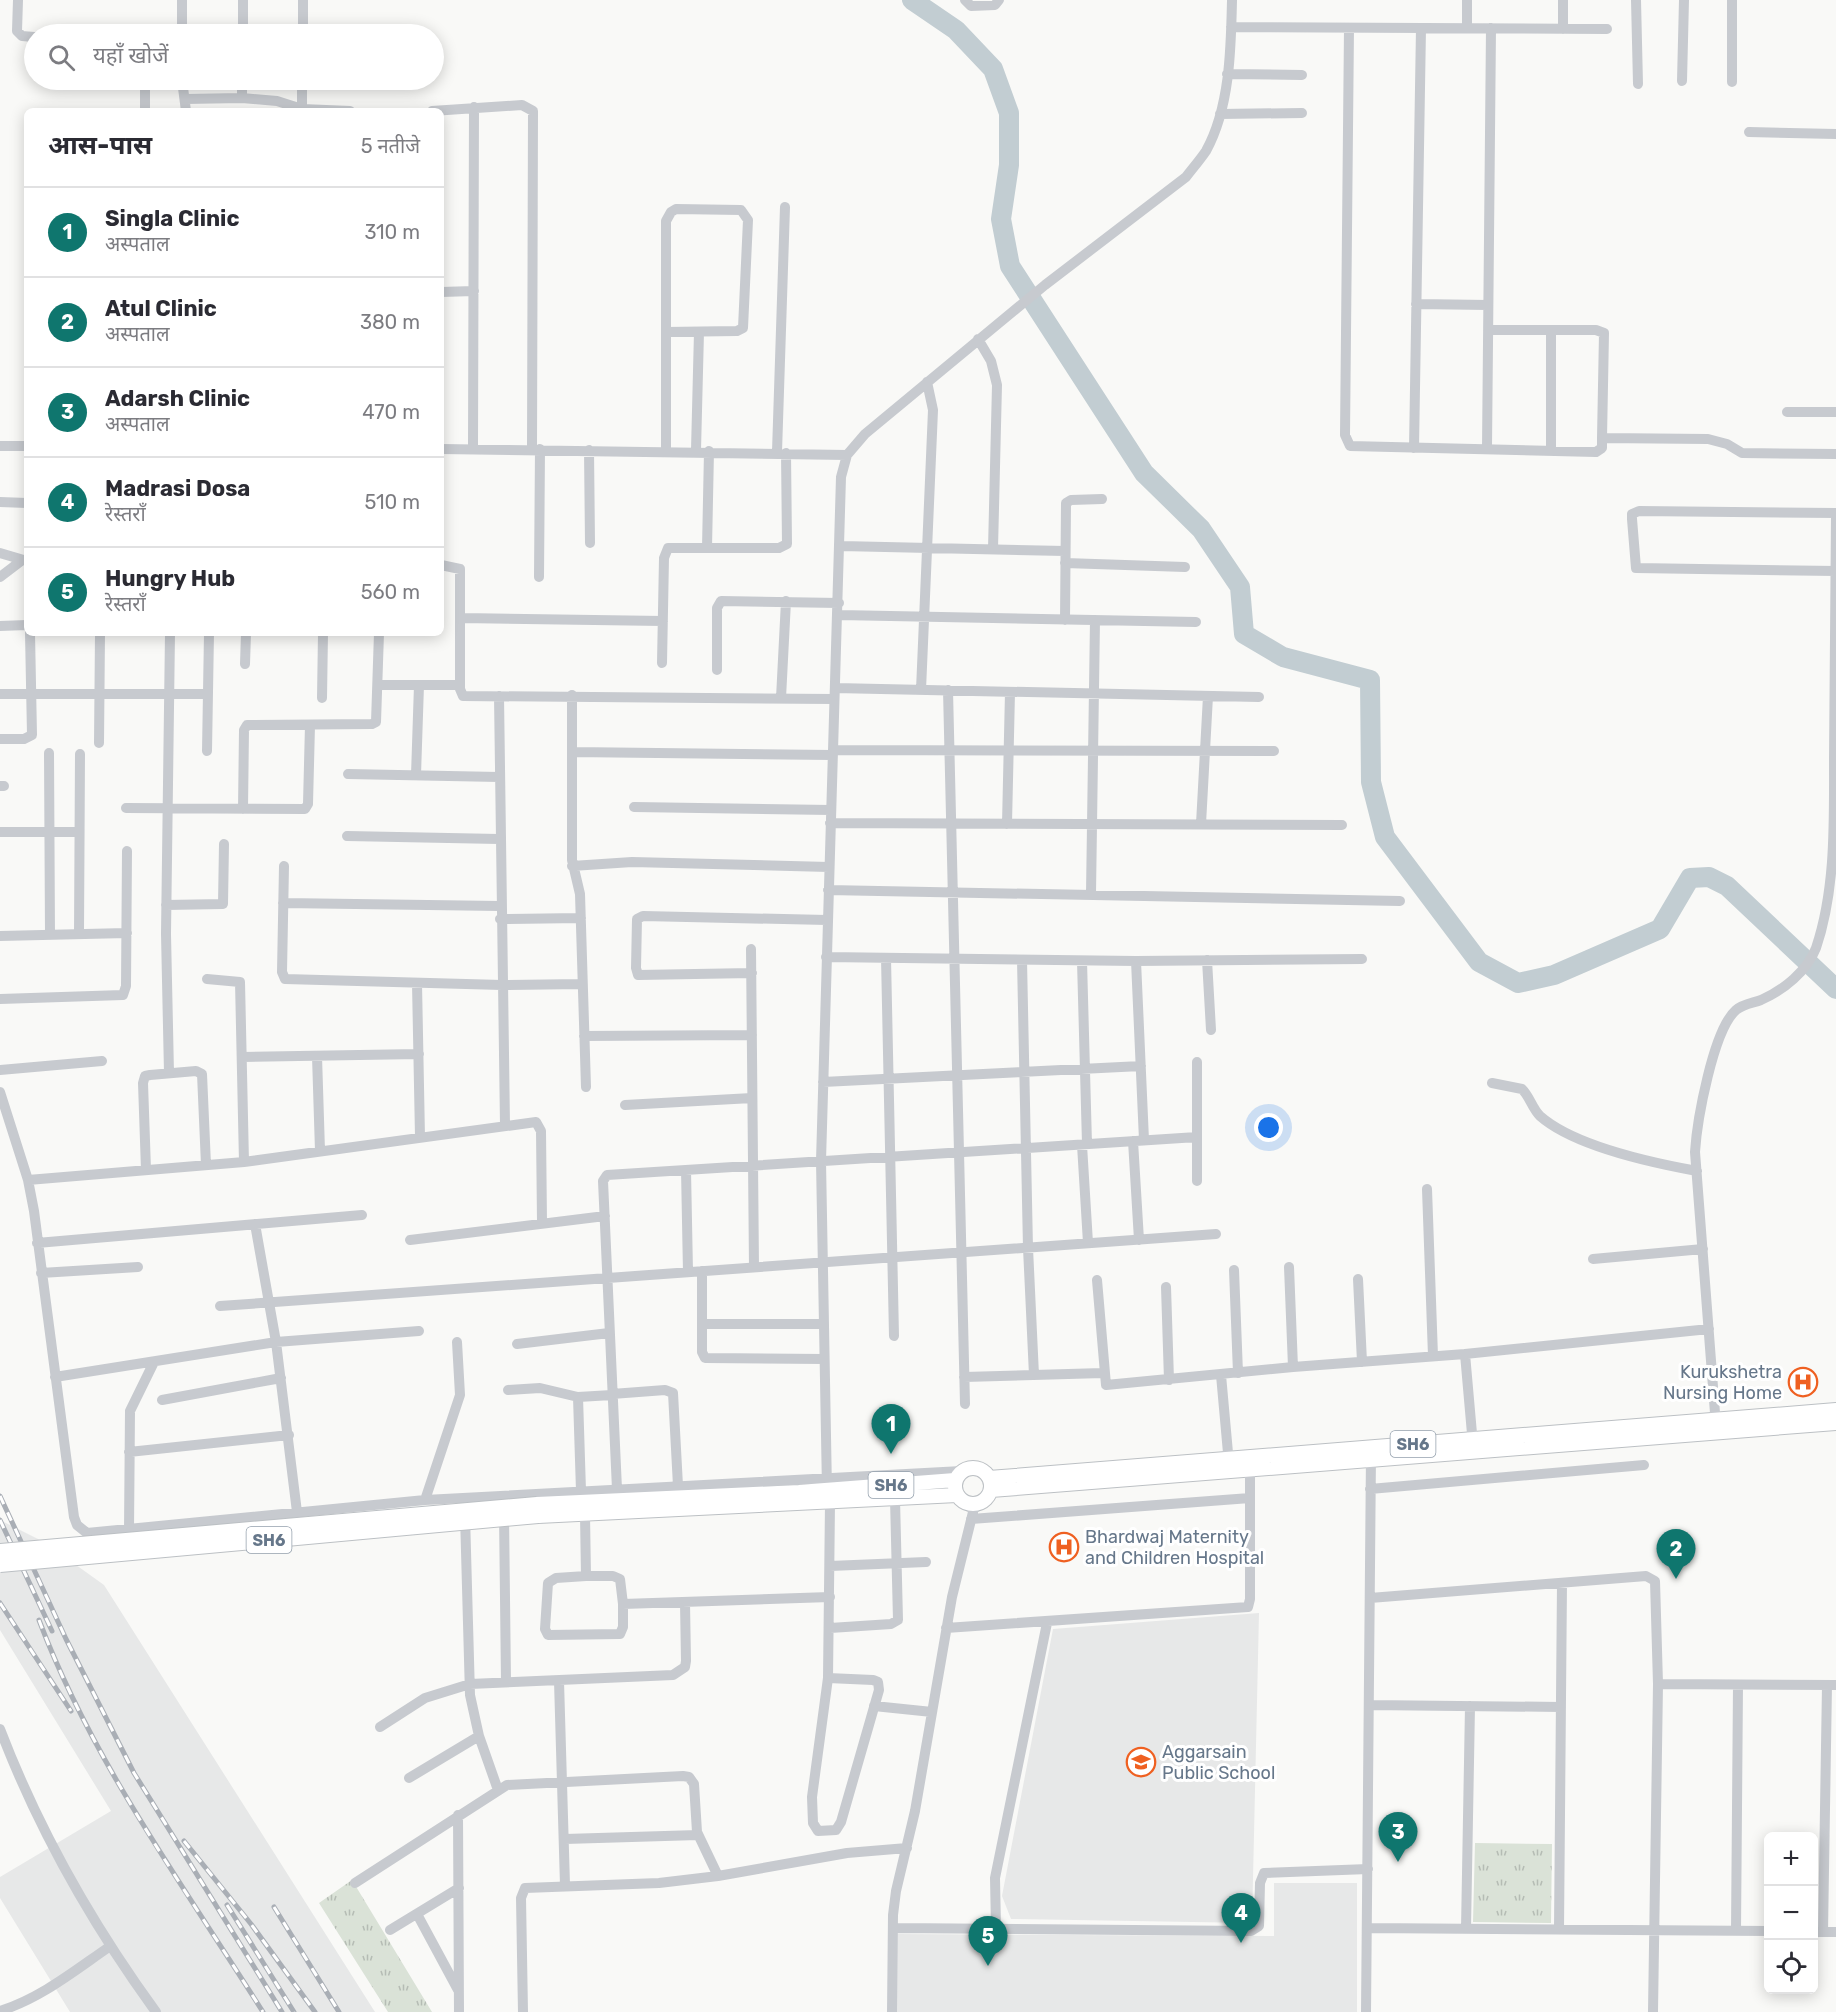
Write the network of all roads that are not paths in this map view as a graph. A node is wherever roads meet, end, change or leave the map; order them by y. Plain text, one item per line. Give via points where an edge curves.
1 (18, 0) edge
2 (182, 0) edge
3 (243, 0) edge
4 (303, 0) edge
5 (965, 0) edge
6 (999, 0) edge
7 (1232, 0) edge
8 (1467, 0) edge
9 (1563, 0) edge
10 (1636, 0) edge
11 (1684, 0) edge
12 (1732, 0) edge
13 (182, 24) edge
14 (243, 24) edge
15 (303, 24) edge
16 (1231, 27) junction
17 (1349, 28) junction
18 (1420, 28) junction
19 (1467, 28) junction
20 (1491, 28) junction
21 (1563, 28) junction
22 (1608, 28) dead end
23 (24, 36) edge
24 (1227, 74) junction
25 (1302, 75) dead end
26 (1682, 81) dead end
27 (1732, 82) dead end
28 (1638, 84) dead end
29 (145, 90) edge
30 (182, 90) edge
31 (242, 90) edge
32 (302, 90) edge
33 (242, 98) junction
34 (186, 105) edge
35 (474, 107) junction
36 (145, 108) edge
37 (296, 108) edge
38 (302, 108) edge
39 (444, 110) edge
40 (1302, 113) dead end
41 (1220, 114) junction
42 (1749, 132) dead end
43 (1836, 134) edge
44 (785, 207) dead end
45 (474, 291) junction
46 (444, 292) edge
47 (1416, 304) junction
48 (1488, 305) junction
49 (1488, 330) junction
50 (1551, 330) junction
51 (666, 332) junction
52 (699, 332) junction
53 (978, 339) junction
54 (927, 382) junction
55 (1787, 412) dead end
56 (1836, 412) edge
57 (1602, 438) junction
58 (0, 446) edge
59 (24, 446) edge
60 (1414, 448) junction
61 (1486, 448) junction
62 (444, 449) edge
63 (474, 449) junction
64 (536, 449) junction
65 (1551, 449) junction
66 (589, 450) junction
67 (666, 450) junction
68 (696, 450) junction
69 (710, 451) junction
70 (782, 453) junction
71 (847, 454) junction
72 (1836, 454) edge
73 (1101, 499) dead end
74 (0, 502) edge
75 (24, 502) edge
76 (1836, 515) edge
77 (590, 543) dead end
78 (841, 546) junction
79 (928, 547) junction
80 (707, 548) junction
81 (993, 549) junction
82 (1065, 551) junction
83 (0, 553) edge
84 (24, 561) edge
85 (1065, 563) junction
86 (444, 566) edge
87 (1185, 567) dead end
88 (1835, 571) edge
89 (0, 577) edge
90 (539, 577) dead end
91 (786, 601) junction
92 (839, 603) junction
93 (839, 615) junction
94 (926, 617) junction
95 (461, 618) junction
96 (1065, 620) junction
97 (1095, 620) junction
98 (663, 621) junction
99 (1196, 622) dead end
100 (24, 625) edge
101 (0, 626) edge
102 (30, 636) edge
103 (100, 636) edge
104 (170, 636) edge
105 (209, 636) edge
106 (246, 636) edge
107 (323, 636) edge
108 (379, 636) edge
109 (662, 663) dead end
110 (245, 664) dead end
111 (717, 670) dead end
112 (378, 685) junction
113 (418, 685) junction
114 (460, 685) junction
115 (921, 690) junction
116 (948, 690) junction
117 (1011, 692) junction
118 (1092, 693) junction
119 (0, 694) edge
120 (31, 694) junction
121 (98, 694) junction
122 (169, 694) junction
123 (208, 694) junction
124 (835, 694) junction
125 (572, 695) junction
126 (498, 696) junction
127 (1208, 696) junction
128 (1260, 697) dead end
129 (322, 698) dead end
130 (780, 698) junction
131 (310, 725) junction
132 (0, 740) edge
133 (99, 743) dead end
134 (207, 751) dead end
135 (950, 751) junction
136 (1009, 751) junction
137 (1091, 751) junction
138 (1205, 751) junction
139 (1274, 751) dead end
140 (572, 752) junction
141 (49, 753) dead end
142 (832, 753) junction
143 (80, 754) dead end
144 (348, 774) dead end
145 (416, 775) junction
146 (499, 777) junction
147 (634, 807) dead end
148 (126, 808) dead end
149 (168, 808) junction
150 (243, 809) junction
151 (831, 810) junction
152 (830, 823) junction
153 (951, 823) junction
154 (1007, 824) junction
155 (1091, 824) junction
156 (1201, 825) junction
157 (1342, 825) dead end
158 (0, 832) edge
159 (50, 832) junction
160 (78, 832) junction
161 (347, 836) dead end
162 (500, 839) junction
163 (225, 844) dead end
164 (127, 851) dead end
165 (284, 866) dead end
166 (572, 866) junction
167 (829, 867) junction
168 (828, 890) junction
169 (953, 890) junction
170 (1091, 894) junction
171 (1400, 901) dead end
172 (283, 903) junction
173 (166, 905) junction
174 (500, 906) junction
175 (581, 918) junction
176 (500, 919) junction
177 (827, 920) junction
178 (127, 933) junction
179 (50, 934) junction
180 (79, 934) junction
181 (0, 936) edge
182 (751, 949) dead end
183 (826, 957) junction
184 (886, 958) junction
185 (954, 959) junction
186 (1362, 959) dead end
187 (1022, 960) junction
188 (1207, 960) junction
189 (1082, 961) junction
190 (1136, 961) junction
191 (752, 973) junction
192 (207, 979) dead end
193 (417, 983) junction
194 (581, 984) junction
195 (502, 986) junction
196 (0, 999) edge
197 (1211, 1030) dead end
198 (752, 1035) junction
199 (584, 1036) junction
200 (418, 1054) junction
201 (317, 1056) junction
202 (243, 1057) junction
203 (102, 1061) dead end
204 (1197, 1062) dead end
205 (1141, 1066) junction
206 (1085, 1068) junction
207 (0, 1070) edge
208 (1024, 1071) junction
209 (169, 1073) junction
210 (957, 1075) junction
211 (890, 1078) junction
212 (823, 1082) junction
213 (1492, 1083) dead end
214 (586, 1087) dead end
215 (0, 1092) edge
216 (752, 1098) junction
217 (625, 1105) dead end
218 (505, 1125) junction
219 (420, 1137) junction
220 (1197, 1137) junction
221 (1144, 1140) junction
222 (1133, 1141) junction
223 (1084, 1144) junction
224 (1026, 1148) junction
225 (320, 1151) junction
226 (959, 1152) junction
227 (892, 1157) junction
228 (821, 1161) junction
229 (244, 1162) junction
230 (206, 1165) junction
231 (753, 1166) junction
232 (146, 1170) junction
233 (686, 1170) junction
234 (1697, 1171) junction
235 (28, 1180) junction
236 (1197, 1181) dead end
237 (1427, 1189) dead end
238 (362, 1215) dead end
239 (605, 1216) junction
240 (542, 1222) junction
241 (255, 1224) junction
242 (1216, 1234) dead end
243 (410, 1240) dead end
244 (1139, 1240) junction
245 (37, 1243) junction
246 (1088, 1243) junction
247 (1028, 1248) junction
248 (1703, 1249) junction
249 (961, 1252) junction
250 (893, 1257) junction
251 (1593, 1259) dead end
252 (822, 1263) junction
253 (138, 1267) dead end
254 (754, 1267) junction
255 (1289, 1267) dead end
256 (1234, 1270) dead end
257 (702, 1271) junction
258 (688, 1272) junction
259 (41, 1273) junction
260 (606, 1278) junction
261 (1358, 1279) dead end
262 (1097, 1280) dead end
263 (1166, 1287) dead end
264 (270, 1302) junction
265 (220, 1306) dead end
266 (702, 1324) junction
267 (823, 1324) junction
268 (1709, 1329) junction
269 (418, 1331) dead end
270 (609, 1333) junction
271 (894, 1336) dead end
272 (276, 1342) junction
273 (457, 1342) dead end
274 (517, 1344) dead end
275 (1465, 1354) junction
276 (1433, 1356) junction
277 (824, 1359) junction
278 (154, 1362) junction
279 (1362, 1362) junction
280 (1293, 1366) junction
281 (1103, 1373) junction
282 (1238, 1373) junction
283 (1034, 1375) junction
284 (1221, 1375) junction
285 (55, 1377) junction
286 (964, 1377) junction
287 (281, 1378) junction
288 (1169, 1380) junction
289 (508, 1390) dead end
290 (612, 1394) junction
291 (578, 1397) junction
292 (162, 1400) dead end
293 (965, 1404) dead end
294 (1836, 1410) edge
295 (1836, 1423) edge
296 (1716, 1426) junction
297 (289, 1435) junction
298 (1473, 1445) junction
299 (129, 1452) junction
300 (1371, 1454) junction
301 (1229, 1465) junction
302 (1644, 1465) dead end
303 (1250, 1470) junction
304 (958, 1475) junction
305 (990, 1484) junction
306 (678, 1486) junction
307 (617, 1489) junction
308 (1370, 1489) junction
309 (828, 1490) junction
310 (581, 1491) junction
311 (504, 1495) junction
312 (957, 1495) junction
313 (464, 1497) junction
314 (1250, 1498) junction
315 (895, 1499) junction
316 (425, 1500) junction
317 (975, 1504) junction
318 (538, 1510) junction
319 (297, 1512) junction
320 (585, 1515) junction
321 (971, 1518) junction
322 (129, 1531) junction
323 (0, 1551) edge
324 (926, 1562) dead end
325 (897, 1563) junction
326 (0, 1565) edge
327 (830, 1566) junction
328 (586, 1576) junction
329 (1562, 1583) junction
330 (830, 1597) junction
331 (1370, 1598) junction
332 (686, 1603) junction
333 (623, 1604) junction
334 (1047, 1623) junction
335 (830, 1628) junction
336 (946, 1628) junction
337 (828, 1678) junction
338 (559, 1681) junction
339 (507, 1682) junction
340 (470, 1684) junction
341 (1658, 1684) junction
342 (1738, 1685) junction
343 (1831, 1685) edge
344 (1369, 1705) junction
345 (874, 1706) junction
346 (1470, 1706) junction
347 (1561, 1707) junction
348 (932, 1712) junction
349 (380, 1727) dead end
350 (0, 1729) edge
351 (480, 1736) junction
352 (409, 1778) dead end
353 (562, 1782) junction
354 (498, 1790) junction
355 (458, 1815) junction
356 (698, 1835) junction
357 (565, 1839) junction
358 (907, 1848) junction
359 (1824, 1848) junction
360 (1836, 1848) edge
361 (1368, 1869) junction
362 (718, 1876) junction
363 (355, 1883) dead end
364 (566, 1885) junction
365 (459, 1888) junction
366 (417, 1914) junction
367 (893, 1928) junction
368 (1367, 1928) junction
369 (996, 1929) junction
370 (1466, 1929) junction
371 (1559, 1929) junction
372 (390, 1930) dead end
373 (1654, 1930) junction
374 (1736, 1931) junction
375 (1764, 1931) edge
376 (1818, 1932) edge
377 (1836, 1932) edge
378 (109, 1947) junction
379 (459, 1992) junction
380 (0, 2011) edge
381 (156, 2012) edge
382 (459, 2012) edge
383 (523, 2012) edge
384 (892, 2012) edge
385 (1366, 2012) edge
386 (1653, 2012) edge

1 - 23 street via 17,31
2 - 13 street
3 - 14 street
4 - 15 street
5 - 6 street via 972,6 991,6
7 - 16 street
8 - 19 street
9 - 21 street
10 - 28 street
11 - 26 street
12 - 27 street
16 - 17 street
16 - 24 street
17 - 18 street
17 - 60 street via 1345,435 1346,441 1358,447
18 - 19 street
18 - 47 street
19 - 20 street
20 - 21 street
20 - 48 street
21 - 22 street
24 - 25 street
24 - 41 street
29 - 36 street
30 - 34 street
31 - 33 street
32 - 38 street
33 - 34 street
33 - 37 street via 277,101
35 - 39 street
35 - 45 street
35 - 64 street via 522,105 533,111
40 - 41 street
41 - 53 street via 1205,151 1186,177
42 - 43 street
44 - 70 street
45 - 46 street
45 - 63 street
47 - 48 street
47 - 60 street
48 - 49 street
49 - 50 street
49 - 61 street
50 - 57 street via 1604,333
50 - 65 street
51 - 52 street
51 - 52 street via 668,216 675,209 741,210 748,220 743,328 737,332
51 - 67 street
52 - 68 street
53 - 54 street
53 - 81 street via 992,361 996,385
54 - 71 street
54 - 79 street via 933,410
55 - 56 street
57 - 65 street via 1602,448 1596,452
57 - 72 street via 1708,439 1742,453
58 - 59 street
60 - 61 street
61 - 65 street
62 - 63 street
63 - 64 street
64 - 66 street
64 - 90 street
66 - 67 street
66 - 77 street
67 - 68 street
68 - 69 street
69 - 70 street
69 - 80 street
70 - 71 street
70 - 80 street via 787,544 779,548
71 - 78 street via 842,477
73 - 82 street via 1066,503
74 - 75 street
76 - 88 street
76 - 88 street via 1639,511 1632,514 1636,568
78 - 79 street
78 - 92 street
79 - 81 street
79 - 94 street
80 - 98 street via 674,547 665,552
81 - 82 street
82 - 85 street
83 - 84 street
84 - 89 street
85 - 87 street
85 - 96 street
86 - 95 street via 460,569
88 - 234 street via 1834,860 1819,939 1799,974 1764,999 1742,1006 1729,1018 1700,1106
91 - 92 street
91 - 111 street via 725,599 718,604
91 - 130 street
92 - 93 street
93 - 94 street
93 - 124 street
94 - 96 street
94 - 115 street
95 - 98 street
95 - 114 street
96 - 97 street
97 - 99 street
97 - 118 street
98 - 109 street
100 - 101 street
102 - 120 street
103 - 121 street
104 - 122 street
105 - 123 street
106 - 110 street
107 - 129 street
108 - 112 street
112 - 113 street
112 - 131 street via 375,723
113 - 114 street
113 - 145 street
114 - 126 street via 463,696
115 - 116 street
115 - 124 street
116 - 117 street
116 - 135 street
117 - 118 street
117 - 136 street
118 - 127 street
118 - 137 street
119 - 120 street
120 - 121 street
120 - 132 street via 32,735 24,740
121 - 122 street
121 - 133 street
122 - 123 street
122 - 149 street
123 - 134 street
124 - 130 street
124 - 142 street
125 - 126 street
125 - 130 street
125 - 140 street
126 - 146 street
127 - 128 street
127 - 138 street
131 - 150 street via 245,727
131 - 150 street via 308,808
135 - 136 street
135 - 142 street
135 - 153 street
136 - 137 street
136 - 154 street
137 - 138 street
137 - 155 street
138 - 139 street
138 - 156 street
140 - 142 street
140 - 166 street
141 - 159 street
142 - 151 street
143 - 160 street
144 - 145 street
145 - 146 street
146 - 162 street
147 - 151 street
148 - 149 street
149 - 150 street
149 - 173 street
151 - 152 street
152 - 153 street
152 - 167 street
153 - 154 street
153 - 169 street
154 - 155 street
155 - 156 street
155 - 170 street
156 - 157 street
158 - 159 street
159 - 160 street
159 - 179 street
160 - 180 street
161 - 162 street
162 - 174 street
163 - 173 street via 223,904
164 - 178 street
165 - 172 street
166 - 167 street via 632,862
166 - 175 street via 579,886
167 - 168 street
168 - 169 street
168 - 177 street
169 - 170 street
169 - 185 street
170 - 171 street
172 - 174 street
172 - 193 street via 285,979
173 - 209 street
174 - 176 street
175 - 176 street
175 - 194 street
176 - 195 street
177 - 183 street
177 - 191 street via 643,916 637,919 638,975
178 - 180 street
178 - 196 street via 123,995
179 - 180 street
179 - 181 street
182 - 191 street
183 - 184 street
183 - 212 street
184 - 185 street
184 - 211 street
185 - 187 street
185 - 210 street
186 - 188 street
187 - 189 street
187 - 208 street
188 - 190 street
188 - 197 street
189 - 190 street
189 - 206 street
190 - 205 street
191 - 198 street
192 - 202 street via 240,982
193 - 195 street
193 - 200 street
194 - 195 street
194 - 199 street
195 - 218 street
198 - 199 street
198 - 216 street
199 - 214 street
200 - 201 street
200 - 219 street
201 - 202 street
201 - 225 street
202 - 229 street
203 - 207 street
204 - 220 street
205 - 206 street
205 - 221 street
206 - 208 street
206 - 223 street
208 - 210 street
208 - 224 street
209 - 230 street via 202,1074
209 - 232 street via 150,1074 143,1079
210 - 211 street
210 - 226 street
211 - 212 street
211 - 227 street
212 - 228 street
213 - 234 street via 1522,1089 1542,1118 1567,1132 1625,1155
215 - 235 street
216 - 217 street
216 - 231 street
218 - 219 street
218 - 240 street via 540,1125
219 - 225 street
220 - 221 street
220 - 236 street
221 - 222 street
222 - 223 street
222 - 244 street
223 - 224 street
223 - 246 street
224 - 226 street
224 - 247 street
225 - 229 street
226 - 227 street
226 - 249 street
227 - 228 street
227 - 250 street
228 - 231 street
228 - 252 street
229 - 230 street
230 - 232 street
231 - 233 street
231 - 254 street
232 - 235 street
233 - 239 street via 607,1175 603,1181
233 - 258 street
234 - 248 street
235 - 245 street
237 - 276 street
238 - 241 street
239 - 240 street
239 - 260 street
240 - 243 street
241 - 245 street
241 - 264 street
242 - 244 street
244 - 246 street
245 - 259 street
246 - 247 street
247 - 249 street
247 - 283 street
248 - 251 street
248 - 268 street
249 - 250 street
249 - 286 street
250 - 252 street
250 - 271 street
252 - 254 street
252 - 267 street
253 - 259 street
254 - 257 street
255 - 280 street
256 - 282 street
257 - 258 street
257 - 266 street
258 - 260 street
259 - 285 street
260 - 264 street
260 - 270 street
261 - 279 street
262 - 281 street
263 - 288 street
264 - 265 street
264 - 272 street
266 - 267 street
266 - 277 street via 703,1356 708,1359
267 - 277 street
268 - 275 street
268 - 296 street
269 - 272 street
270 - 274 street
270 - 290 street
272 - 278 street
272 - 287 street
273 - 316 street via 460,1395
275 - 276 street
275 - 298 street
276 - 279 street
277 - 309 street
278 - 285 street
278 - 299 street via 131,1404
279 - 280 street
280 - 282 street
281 - 283 street
281 - 288 street via 1104,1383 1110,1386
282 - 284 street
283 - 286 street
284 - 288 street
284 - 301 street
285 - 322 street via 77,1525 87,1533
286 - 293 street
287 - 292 street
287 - 297 street
289 - 291 street via 540,1388
290 - 291 street
290 - 306 street via 665,1390 673,1393
290 - 307 street
291 - 310 street
294 - 296 main road, SH6
295 - 296 main road, SH6
296 - 298 main road, SH6
297 - 299 street
297 - 319 street
298 - 300 main road, SH6
299 - 322 street
300 - 301 main road, SH6
300 - 303 main road, SH6
300 - 308 street
301 - 303 main road, SH6
301 - 305 main road, SH6
302 - 308 street
303 - 314 street
304 - 305 main road, SH6 via 975,1468
304 - 309 main road, SH6
304 - 312 main road
305 - 317 main road via 987,1498
306 - 307 street
306 - 309 street
307 - 310 street
308 - 331 street
309 - 315 main road, SH6
309 - 318 main road, SH6
309 - 320 main road, SH6
309 - 327 street
310 - 311 street
311 - 313 street
311 - 339 street
312 - 315 main road, SH6
312 - 317 main road
313 - 316 street
313 - 340 street
314 - 321 street
314 - 334 street via 1248,1607
315 - 325 street
316 - 319 street
317 - 321 street
318 - 320 main road, SH6
318 - 323 main road, SH6, bridge
318 - 326 main road, SH6, bridge
319 - 322 street
320 - 328 street
321 - 336 street
324 - 325 street
325 - 327 street
325 - 335 street via 899,1616 895,1623
327 - 330 street
328 - 333 street via 620,1579
328 - 333 street via 556,1578 548,1583 548,1635 620,1634
329 - 331 street
329 - 341 street via 1646,1576 1655,1581
329 - 347 street
330 - 332 street
330 - 335 street
331 - 344 street
332 - 333 street
332 - 338 street via 686,1661 680,1672
334 - 336 street
334 - 369 street via 995,1878
335 - 337 street
336 - 348 street
337 - 345 street via 878,1682
337 - 345 street via 812,1797 813,1823 818,1831 836,1830 841,1822
338 - 339 street
338 - 353 street
339 - 340 street
340 - 349 street via 425,1698
340 - 351 street
341 - 342 street
341 - 373 street
342 - 343 street
342 - 374 street
343 - 359 street
344 - 346 street
344 - 361 street
345 - 348 street
346 - 347 street
346 - 370 street
347 - 371 street
348 - 358 street
350 - 378 street via 34,1809
351 - 352 street
351 - 354 street
353 - 354 street via 514,1784
353 - 356 street via 689,1777 694,1784
353 - 357 street
354 - 355 street
355 - 363 street
355 - 365 street
356 - 357 street
356 - 362 street
357 - 364 street
358 - 362 street via 848,1853
358 - 367 street via 896,1891
359 - 360 street
359 - 376 street
361 - 368 street
361 - 369 street via 1264,1873 1260,1883 1259,1926 1251,1931
362 - 364 street via 659,1883
364 - 383 street via 531,1886 522,1892
365 - 366 street
365 - 379 street
366 - 372 street
366 - 379 street
367 - 369 street
367 - 384 street
368 - 370 street
368 - 385 street
370 - 371 street
371 - 373 street
373 - 374 street
373 - 386 street
374 - 375 street
376 - 377 street
378 - 380 street via 56,1984
378 - 381 street
379 - 382 street

